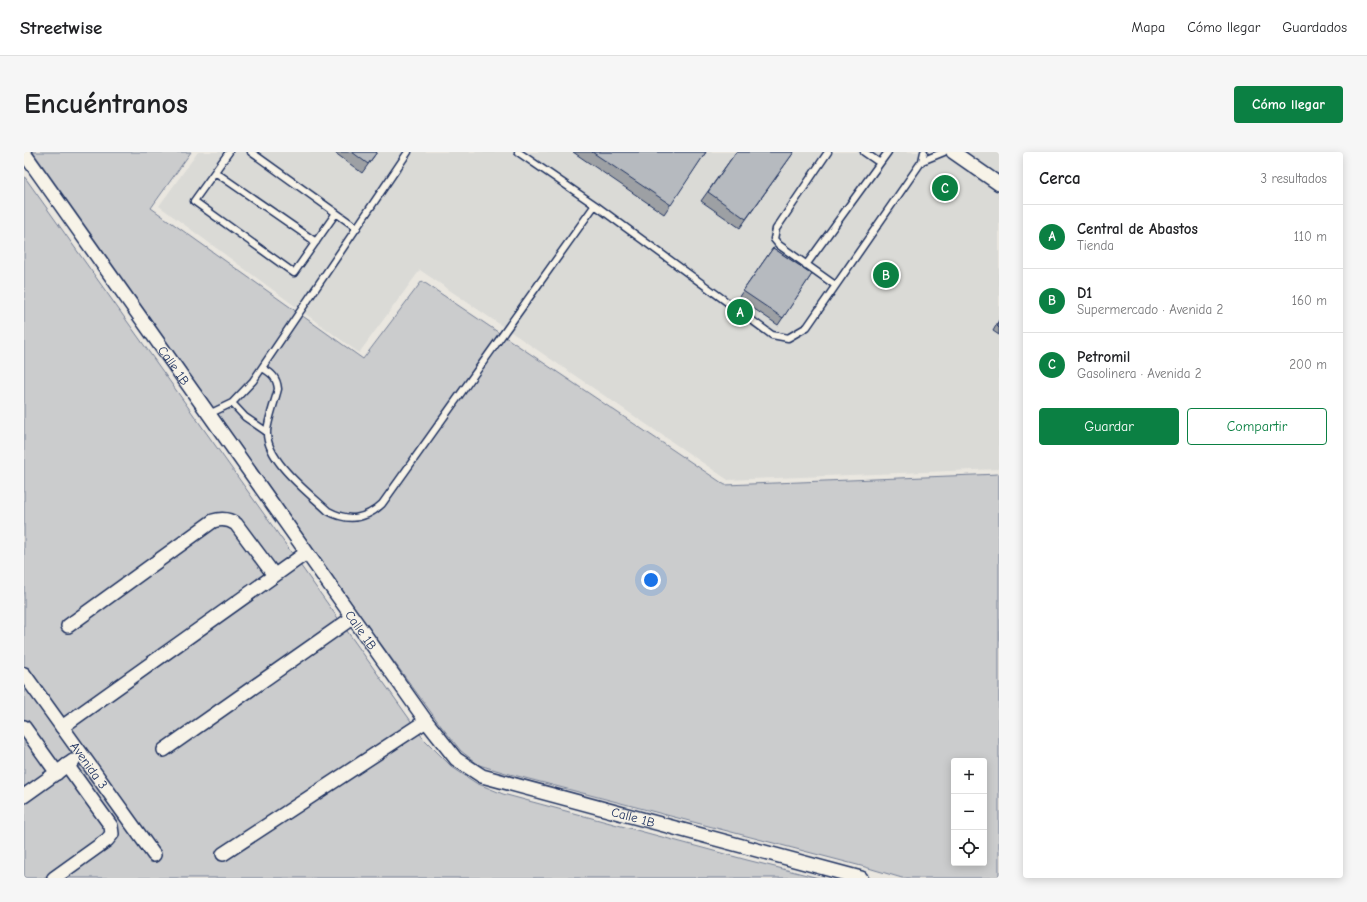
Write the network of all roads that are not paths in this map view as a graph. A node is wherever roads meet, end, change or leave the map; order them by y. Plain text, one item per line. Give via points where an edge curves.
1 (229, 152) edge
2 (251, 152) edge
3 (408, 152) edge
4 (518, 152) edge
5 (828, 152) edge
6 (864, 152) edge
7 (888, 152) edge
8 (924, 152) edge
9 (944, 152) edge
10 (953, 152) edge
11 (24, 153) edge
12 (922, 162) junction
13 (880, 163) junction
14 (215, 172) junction
15 (999, 184) edge
16 (594, 205) junction
17 (336, 213) junction
18 (357, 228) junction
19 (316, 242) junction
20 (806, 265) junction
21 (835, 285) junction
22 (262, 368) junction
23 (232, 404) junction
24 (209, 414) junction
25 (267, 432) junction
26 (306, 553) junction
27 (274, 575) junction
28 (352, 618) junction
29 (68, 626) dead end
30 (24, 674) edge
31 (426, 721) junction
32 (24, 727) edge
33 (62, 728) junction
34 (164, 750) dead end
35 (82, 755) junction
36 (62, 769) junction
37 (24, 796) edge
38 (223, 854) dead end
39 (154, 855) dead end
40 (54, 878) edge
41 (861, 878) edge

1 - 14 lane
2 - 17 lane
3 - 18 lane
4 - 16 lane
5 - 20 lane via 776,229 774,239
6 - 13 lane
7 - 13 lane
8 - 12 lane
9 - 12 lane
10 - 15 street
11 - 24 street, Calle 1B
12 - 21 lane
13 - 20 lane
14 - 19 lane
14 - 19 lane via 194,201 294,273
16 - 21 lane via 772,334 788,338 807,327
16 - 25 lane via 382,504 370,514 345,518 328,511 285,471 271,450
17 - 18 lane
17 - 19 lane
18 - 22 lane
20 - 21 lane
22 - 23 lane
22 - 25 lane via 275,377 278,389
23 - 24 lane
23 - 25 lane via 245,417
24 - 26 street, Calle 1B
26 - 27 street
26 - 28 street, Calle 1B
27 - 29 street via 236,524 219,519
27 - 33 street
28 - 31 street, Calle 1B
28 - 34 street
30 - 33 street, Avenida 3
31 - 38 street
31 - 41 street, Calle 1B via 456,759 482,776
32 - 36 street
33 - 35 street, Avenida 3
35 - 36 street
35 - 39 street, Avenida 3
36 - 37 street
36 - 40 street via 111,826 112,834

